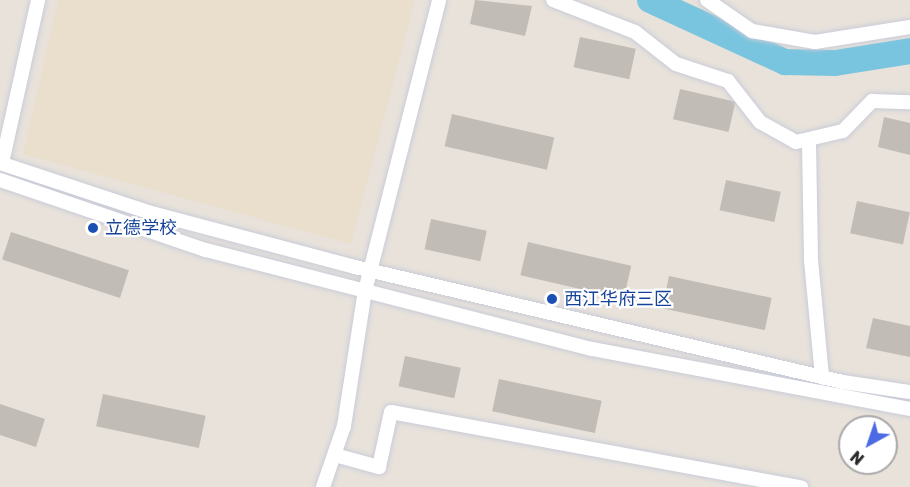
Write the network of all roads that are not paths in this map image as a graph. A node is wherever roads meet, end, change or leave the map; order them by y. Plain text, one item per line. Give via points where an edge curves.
1 (39, 0) edge
2 (439, 0) edge
3 (553, 0) edge
4 (707, 0) edge
5 (910, 27) edge
6 (910, 102) edge
7 (809, 143) junction
8 (1, 163) edge
9 (0, 180) edge
10 (370, 270) junction
11 (365, 291) junction
12 (822, 377) junction
13 (910, 392) edge
14 (910, 409) edge
15 (335, 455) junction
16 (323, 487) edge
17 (801, 487) edge

1 - 8 street
2 - 10 street
3 - 7 street via 635,32 676,64 728,81 774,134
4 - 5 street via 752,31 815,42
6 - 7 street via 872,100 843,131
7 - 12 street via 811,260
8 - 10 street via 148,212
9 - 11 street via 206,250
10 - 11 street
10 - 12 street
11 - 14 street via 592,349
11 - 15 street
12 - 13 street
15 - 16 street
15 - 17 street via 379,467 391,412

